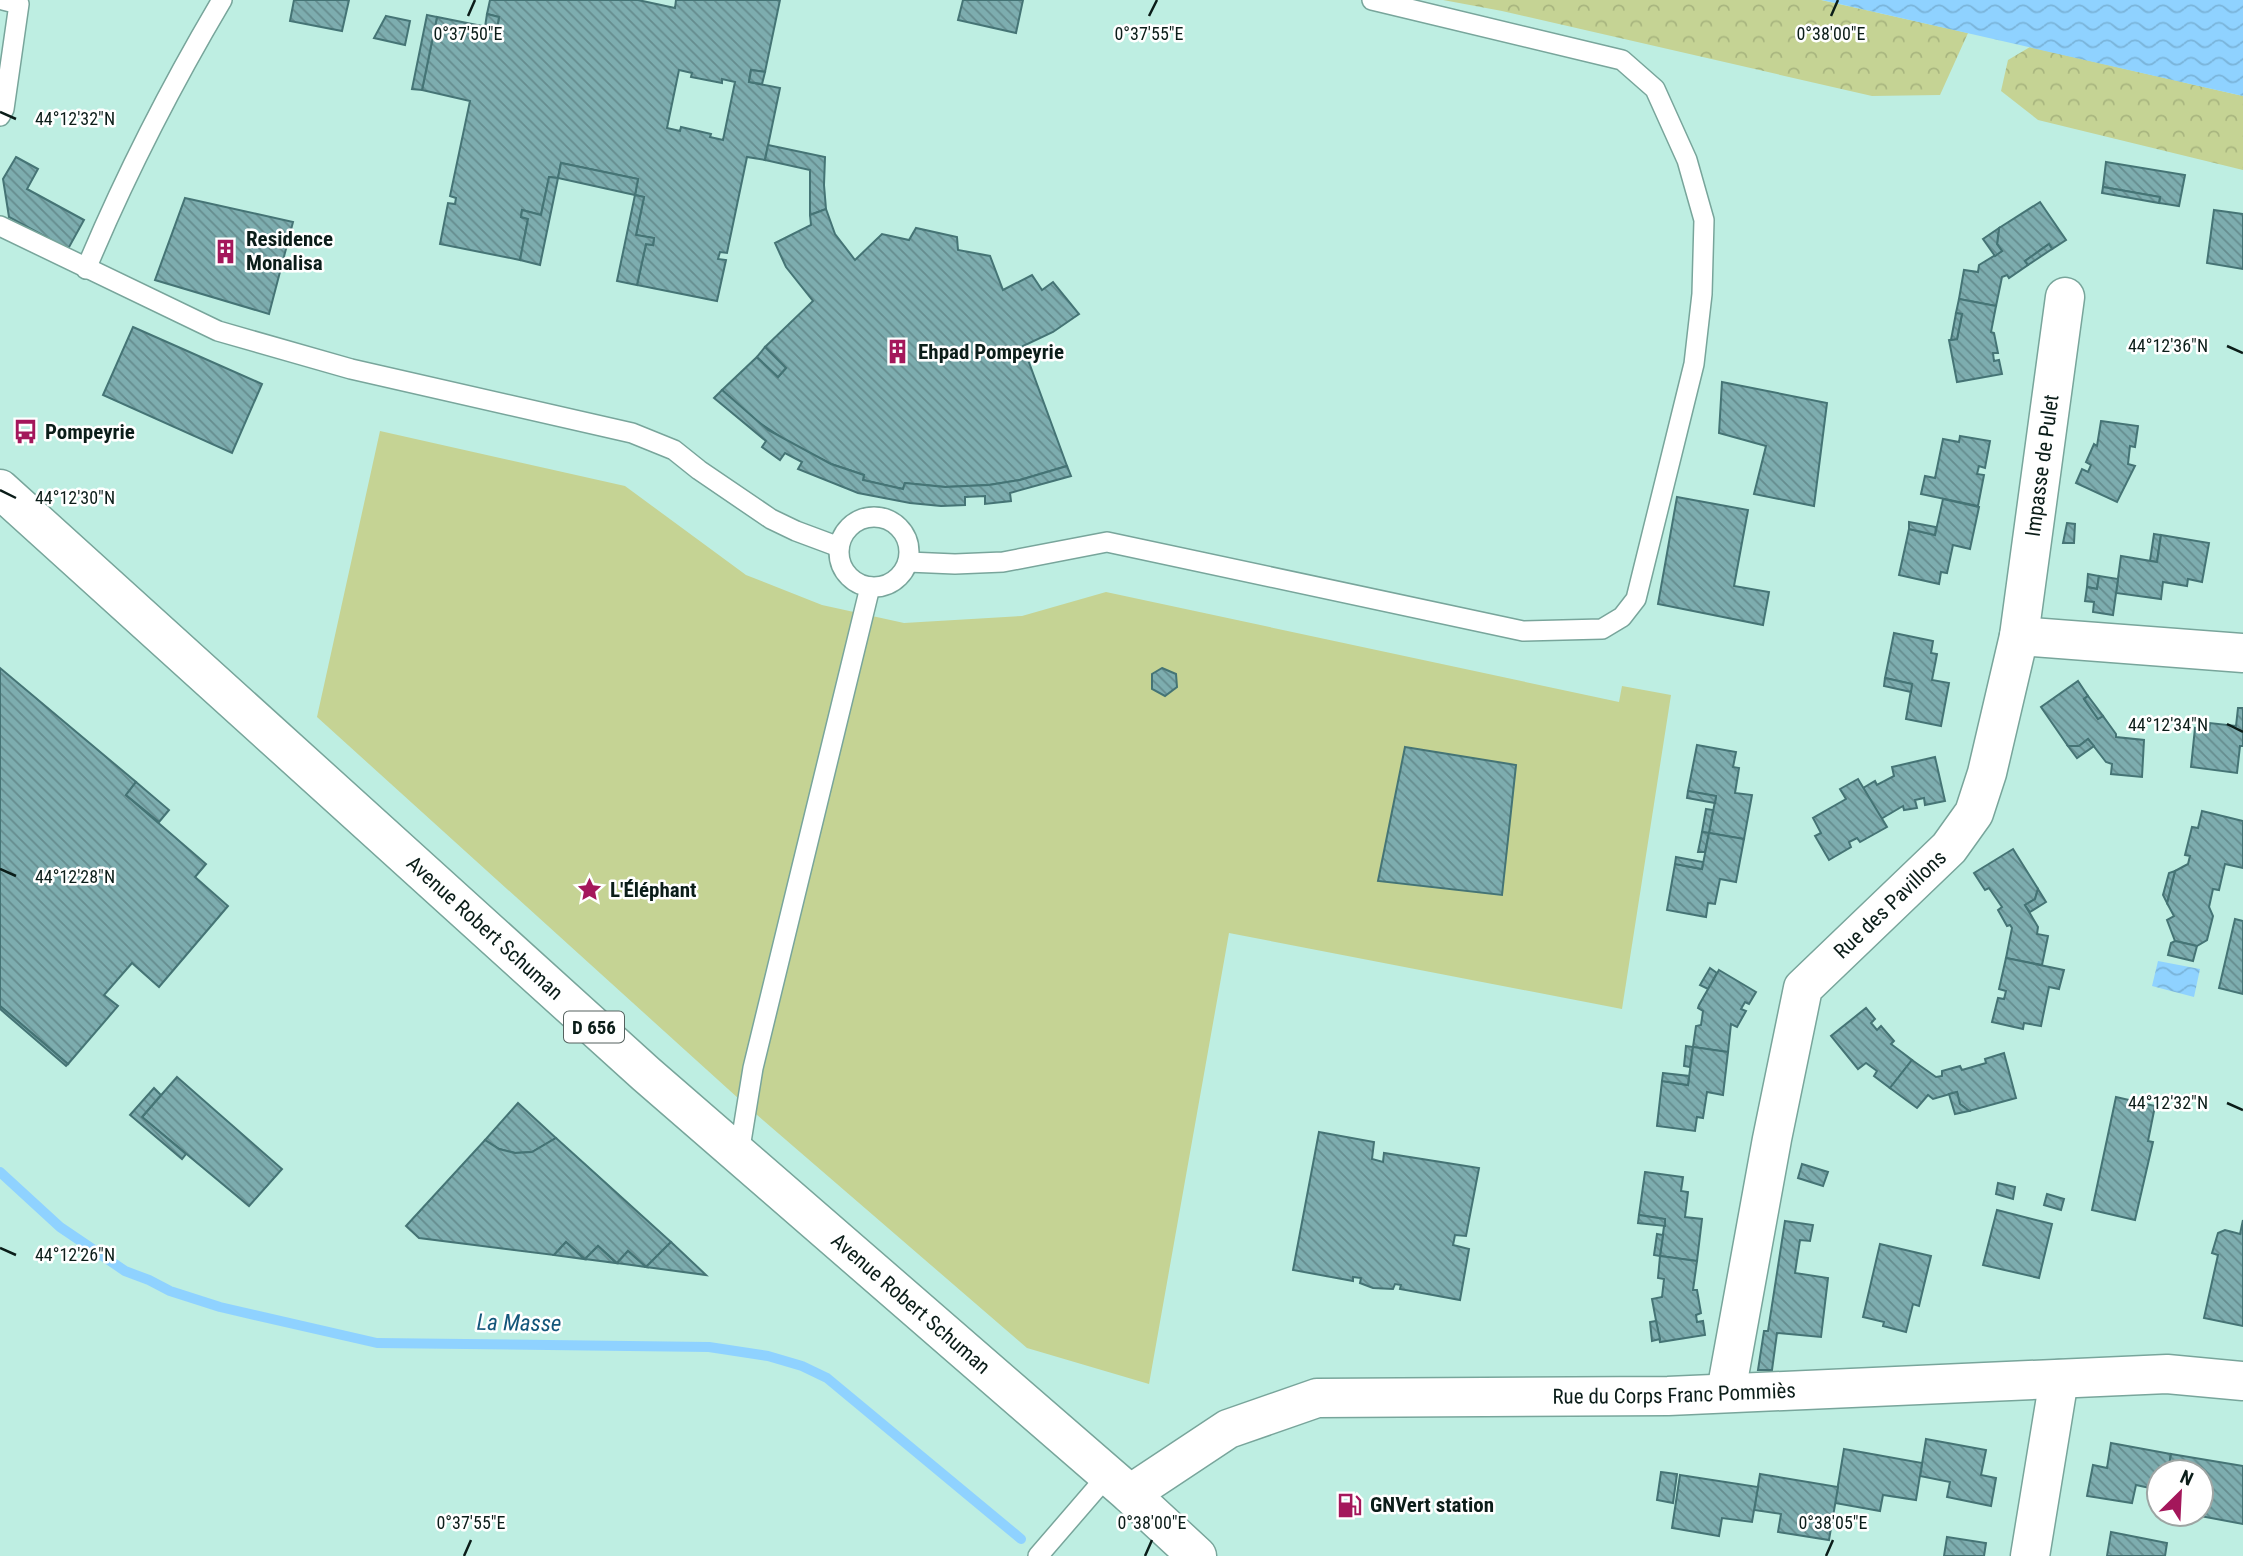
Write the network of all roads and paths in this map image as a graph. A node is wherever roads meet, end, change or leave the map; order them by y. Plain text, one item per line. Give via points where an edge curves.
1 (3, 0) edge
2 (222, 0) edge
3 (1372, 0) edge
4 (0, 116) edge
5 (0, 226) edge
6 (86, 268) junction
7 (2065, 298) dead end
8 (0, 488) edge
9 (839, 547) junction
10 (908, 562) junction
11 (870, 587) junction
12 (2019, 636) junction
13 (2243, 653) edge
14 (739, 1154) junction
15 (2059, 1379) junction
16 (2243, 1381) edge
17 (1726, 1392) junction
18 (1119, 1485) junction
19 (1038, 1556) edge
20 (1197, 1556) edge
21 (2030, 1556) edge

1 - 4 lane via 19,4
2 - 6 lane via 178,74
3 - 10 lane via 1622,60 1655,89 1687,160 1704,220 1694,364 1636,598 1622,617 1602,629 1523,631 1107,542 1003,562
5 - 6 lane
6 - 9 lane via 218,331 351,369 632,433 674,450 771,519
7 - 12 street, Impasse de Pulet
8 - 14 street, Avenue Robert Schuman / D 656
9 - 10 lane via 851,525 862,519 888,519 906,537
9 - 11 lane via 850,577
10 - 11 lane via 897,579
11 - 14 lane via 753,1068
12 - 13 street
12 - 17 street, Rue des Pavillons via 1975,813 1950,848 1802,989
14 - 18 street, Avenue Robert Schuman / D 656
15 - 16 street, Rue du Corps Franc Pommiès via 2167,1374
15 - 17 street, Rue du Corps Franc Pommiès
15 - 21 street
17 - 18 street, Rue du Corps Franc Pommiès via 1317,1398 1228,1429
18 - 19 lane
18 - 20 street, Avenue Robert Schuman / D 656

